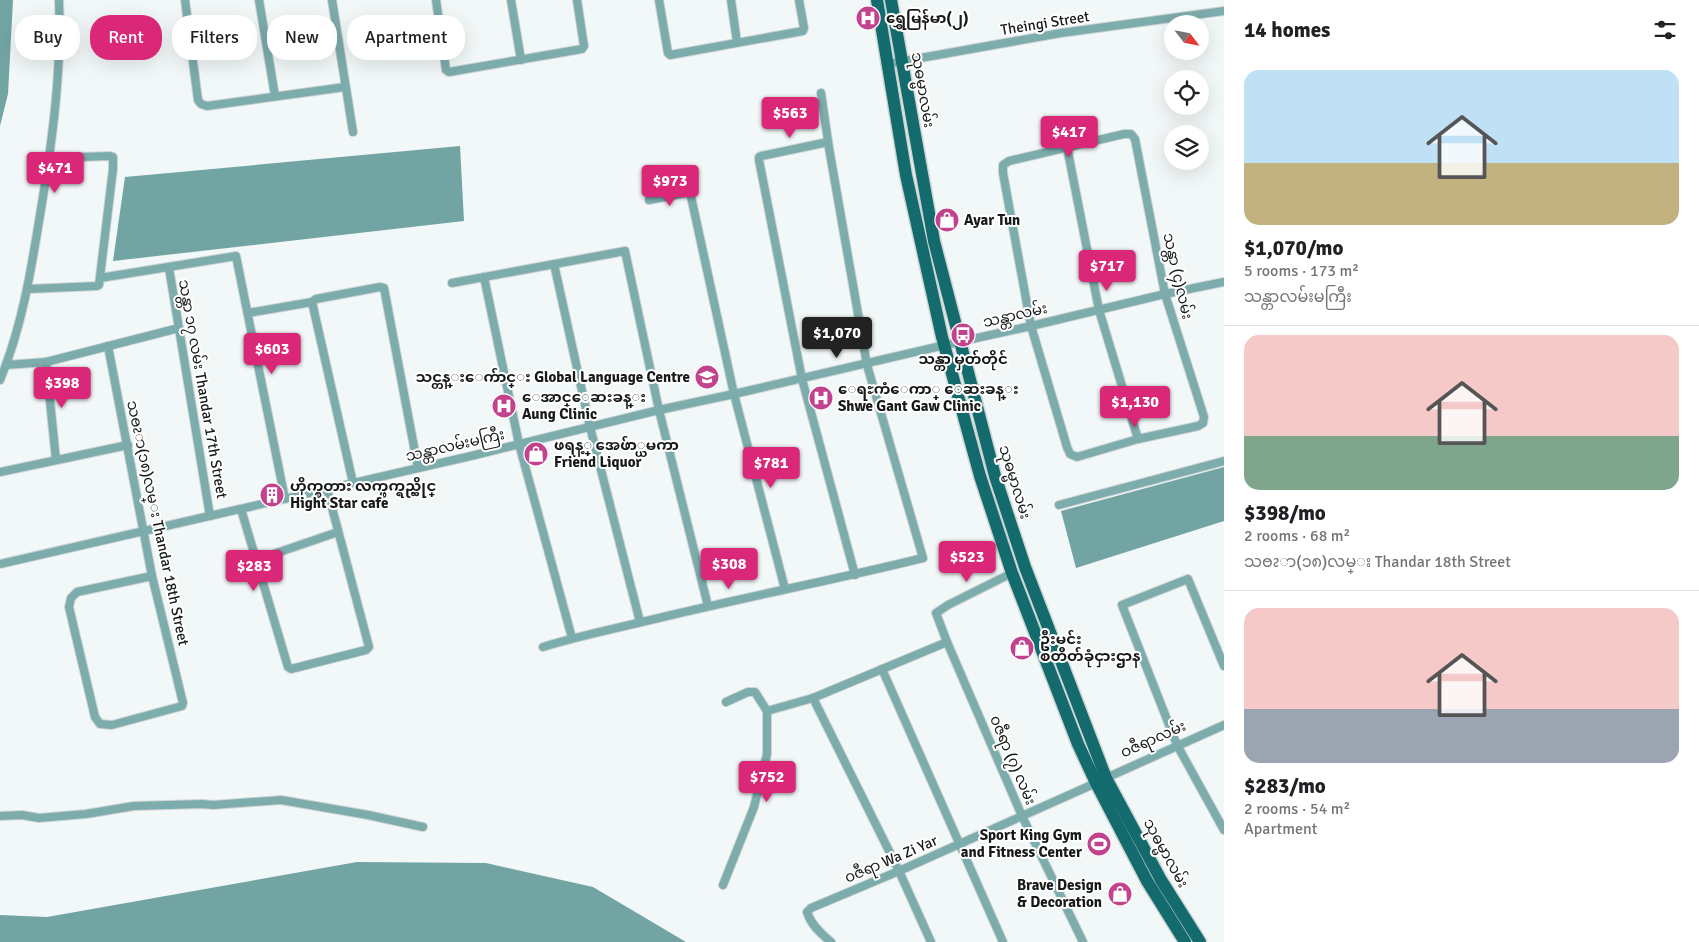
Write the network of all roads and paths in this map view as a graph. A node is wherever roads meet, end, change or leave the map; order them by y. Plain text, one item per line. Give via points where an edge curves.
1 (59, 0) edge
2 (184, 0) edge
3 (259, 0) edge
4 (332, 0) edge
5 (436, 0) edge
6 (511, 0) edge
7 (577, 0) edge
8 (659, 0) edge
9 (731, 0) edge
10 (799, 0) edge
11 (877, 0) edge
12 (891, 0) edge
13 (1224, 11) edge
14 (737, 42) junction
15 (521, 60) junction
16 (901, 61) junction
17 (887, 64) junction
18 (345, 87) junction
19 (820, 93) dead end
20 (275, 96) junction
21 (353, 132) dead end
22 (828, 142) junction
23 (1067, 147) junction
24 (49, 158) junction
25 (648, 200) dead end
26 (554, 264) junction
27 (169, 268) junction
28 (484, 277) junction
29 (100, 278) junction
30 (1224, 282) edge
31 (452, 283) dead end
32 (28, 289) junction
33 (1165, 294) junction
34 (312, 302) junction
35 (1099, 310) junction
36 (248, 313) junction
37 (1031, 326) junction
38 (179, 328) junction
39 (959, 342) junction
40 (945, 345) junction
41 (108, 346) junction
42 (46, 362) junction
43 (867, 363) junction
44 (6, 365) junction
45 (802, 378) junction
46 (0, 380) edge
47 (734, 394) junction
48 (659, 410) junction
49 (590, 427) junction
50 (1138, 439) junction
51 (519, 444) junction
52 (128, 445) junction
53 (56, 460) junction
54 (1224, 460) edge
55 (418, 468) junction
56 (0, 472) edge
57 (352, 483) junction
58 (327, 489) junction
59 (285, 499) junction
60 (1059, 506) dead end
61 (241, 509) junction
62 (210, 516) junction
63 (144, 531) junction
64 (338, 532) junction
65 (256, 560) junction
66 (0, 564) edge
67 (1012, 573) junction
68 (855, 575) junction
69 (152, 576) junction
70 (785, 589) junction
71 (708, 606) junction
72 (640, 622) junction
73 (572, 638) junction
74 (947, 642) junction
75 (543, 647) dead end
76 (1224, 666) edge
77 (882, 669) junction
78 (813, 698) junction
79 (726, 702) dead end
80 (767, 711) junction
81 (1224, 725) edge
82 (1178, 745) junction
83 (1101, 780) junction
84 (0, 816) edge
85 (1022, 816) junction
86 (422, 827) dead end
87 (1224, 830) edge
88 (960, 844) junction
89 (899, 871) junction
90 (723, 886) dead end
91 (831, 942) edge
92 (931, 942) edge
93 (1003, 942) edge
94 (1083, 942) edge
95 (1184, 942) edge
96 (1200, 942) edge

1 - 24 street via 60,36
2 - 20 street via 198,100 207,106
3 - 20 street
4 - 18 street
5 - 15 street via 447,71
6 - 15 street
7 - 15 street via 584,48
8 - 14 street via 668,55
9 - 14 street
10 - 14 street via 804,30
11 - 17 main road, သုဓမ္မာလမ်း
12 - 16 main road, သုဓမ္မာလမ်း
13 - 16 street, Theingi Street via 1061,33
16 - 17 street, Theingi Street
16 - 39 main road, သုဓမ္မာလမ်း via 934,241
17 - 40 main road, သုဓမ္မာလမ်း via 906,175
18 - 20 street
18 - 21 street
19 - 22 street
22 - 43 street
22 - 45 street via 759,157 758,160
23 - 33 street, သန္တာ (၄)လမ်း via 1124,134 1131,134 1135,139
23 - 35 street
23 - 37 street via 1003,165
24 - 29 street via 113,157
24 - 32 street
25 - 47 street via 690,192
26 - 28 street
26 - 48 street via 625,251
26 - 49 street
27 - 29 street
27 - 36 street via 236,256
27 - 38 street, သန္တာ ၁၇ လမ်း Thandar 17th Street
28 - 31 street
28 - 51 street
29 - 32 street via 97,286
30 - 33 street, သန္တာလမ်း
32 - 44 street
33 - 35 street, သန္တာလမ်း
33 - 50 street, သန္တာ (၄)လမ်း via 1204,417 1203,423
34 - 36 street
34 - 55 street via 384,288
34 - 57 street
35 - 37 street, သန္တာလမ်း
35 - 50 street
36 - 59 street
37 - 39 street, သန္တာလမ်း
37 - 50 street via 1070,454 1077,457
38 - 41 street
38 - 62 street, သန္တာ ၁၇ လမ်း Thandar 17th Street
39 - 40 street, သန္တာလမ်း
39 - 83 main road, သုဓမ္မာလမ်း via 995,476
40 - 43 street, သန္တာလမ်းမကြီး
40 - 67 main road, သုဓမ္မာလမ်း via 980,476
41 - 42 street
41 - 52 street, သႎၩာ(၁၈)လမ္း Thandar 18th Street
42 - 44 street
42 - 53 street
43 - 45 street, သန္တာလမ်းမကြီး
43 - 68 street via 923,558
44 - 46 street
45 - 47 street, သန္တာလမ်းမကြီး
45 - 68 street
47 - 48 street, သန္တာလမ်းမကြီး
47 - 70 street
48 - 49 street, သန္တာလမ်းမကြီး
48 - 71 street
49 - 51 street, သန္တာလမ်းမကြီး
49 - 72 street
51 - 55 street, သန္တာလမ်းမကြီး
51 - 73 street
52 - 53 street
52 - 63 street, သႎၩာ(၁၈)လမ္း Thandar 18th Street
53 - 56 street
54 - 60 street
55 - 57 street, သန္တာလမ်းမကြီး
57 - 58 street, သန္တာလမ်းမကြီး
58 - 59 street, သန္တာလမ်းမကြီး
58 - 64 street
59 - 61 street, သန္တာလမ်းမကြီး
61 - 62 street, သန္တာလမ်းမကြီး
61 - 65 street
62 - 63 street, သန္တာလမ်းမကြီး
63 - 66 street, သန္တာလမ်းမကြီး
63 - 69 street, သႎၩာ(၁၈)လမ္း Thandar 18th Street
64 - 65 street
64 - 65 street via 369,647 366,650 288,669
67 - 74 street, ၀ဇီရာ (၇) လမ်း via 936,613
67 - 83 main road, သုဓမ္မာလမ်း via 1078,744
68 - 70 street
69 - 69 street, သႎၩာ(၁၈)လမ္း Thandar 18th Street via 183,705 112,725 100,724 95,717 69,607 71,598 77,592
70 - 71 street
71 - 72 street
72 - 73 street
73 - 75 street
74 - 77 street
74 - 85 street, ၀ဇီရာ (၇) လမ်း
76 - 82 street via 1188,579 1122,605
77 - 78 street
77 - 88 street
78 - 80 street
78 - 89 street
79 - 80 street via 755,692
80 - 90 street via 767,754 754,807
81 - 82 street, ဝဇီရာလမ်း
82 - 83 street, ဝဇီရာလမ်း
82 - 87 street
83 - 85 street, ၀ဇီရာ Wa Zi Yar
83 - 95 main road, သုဓမ္မာလမ်း via 1147,881
83 - 96 main road, သုဓမ္မာလမ်း
84 - 86 street via 39,818 134,806 213,806 281,800 368,814
85 - 88 street, ၀ဇီရာ Wa Zi Yar
85 - 94 street, ၀ဇီရာ (၇) လမ်း
88 - 89 street, ၀ဇီရာ Wa Zi Yar
88 - 93 street
89 - 91 street, ၀ဇီရာ Wa Zi Yar via 807,912 819,933
89 - 92 street

